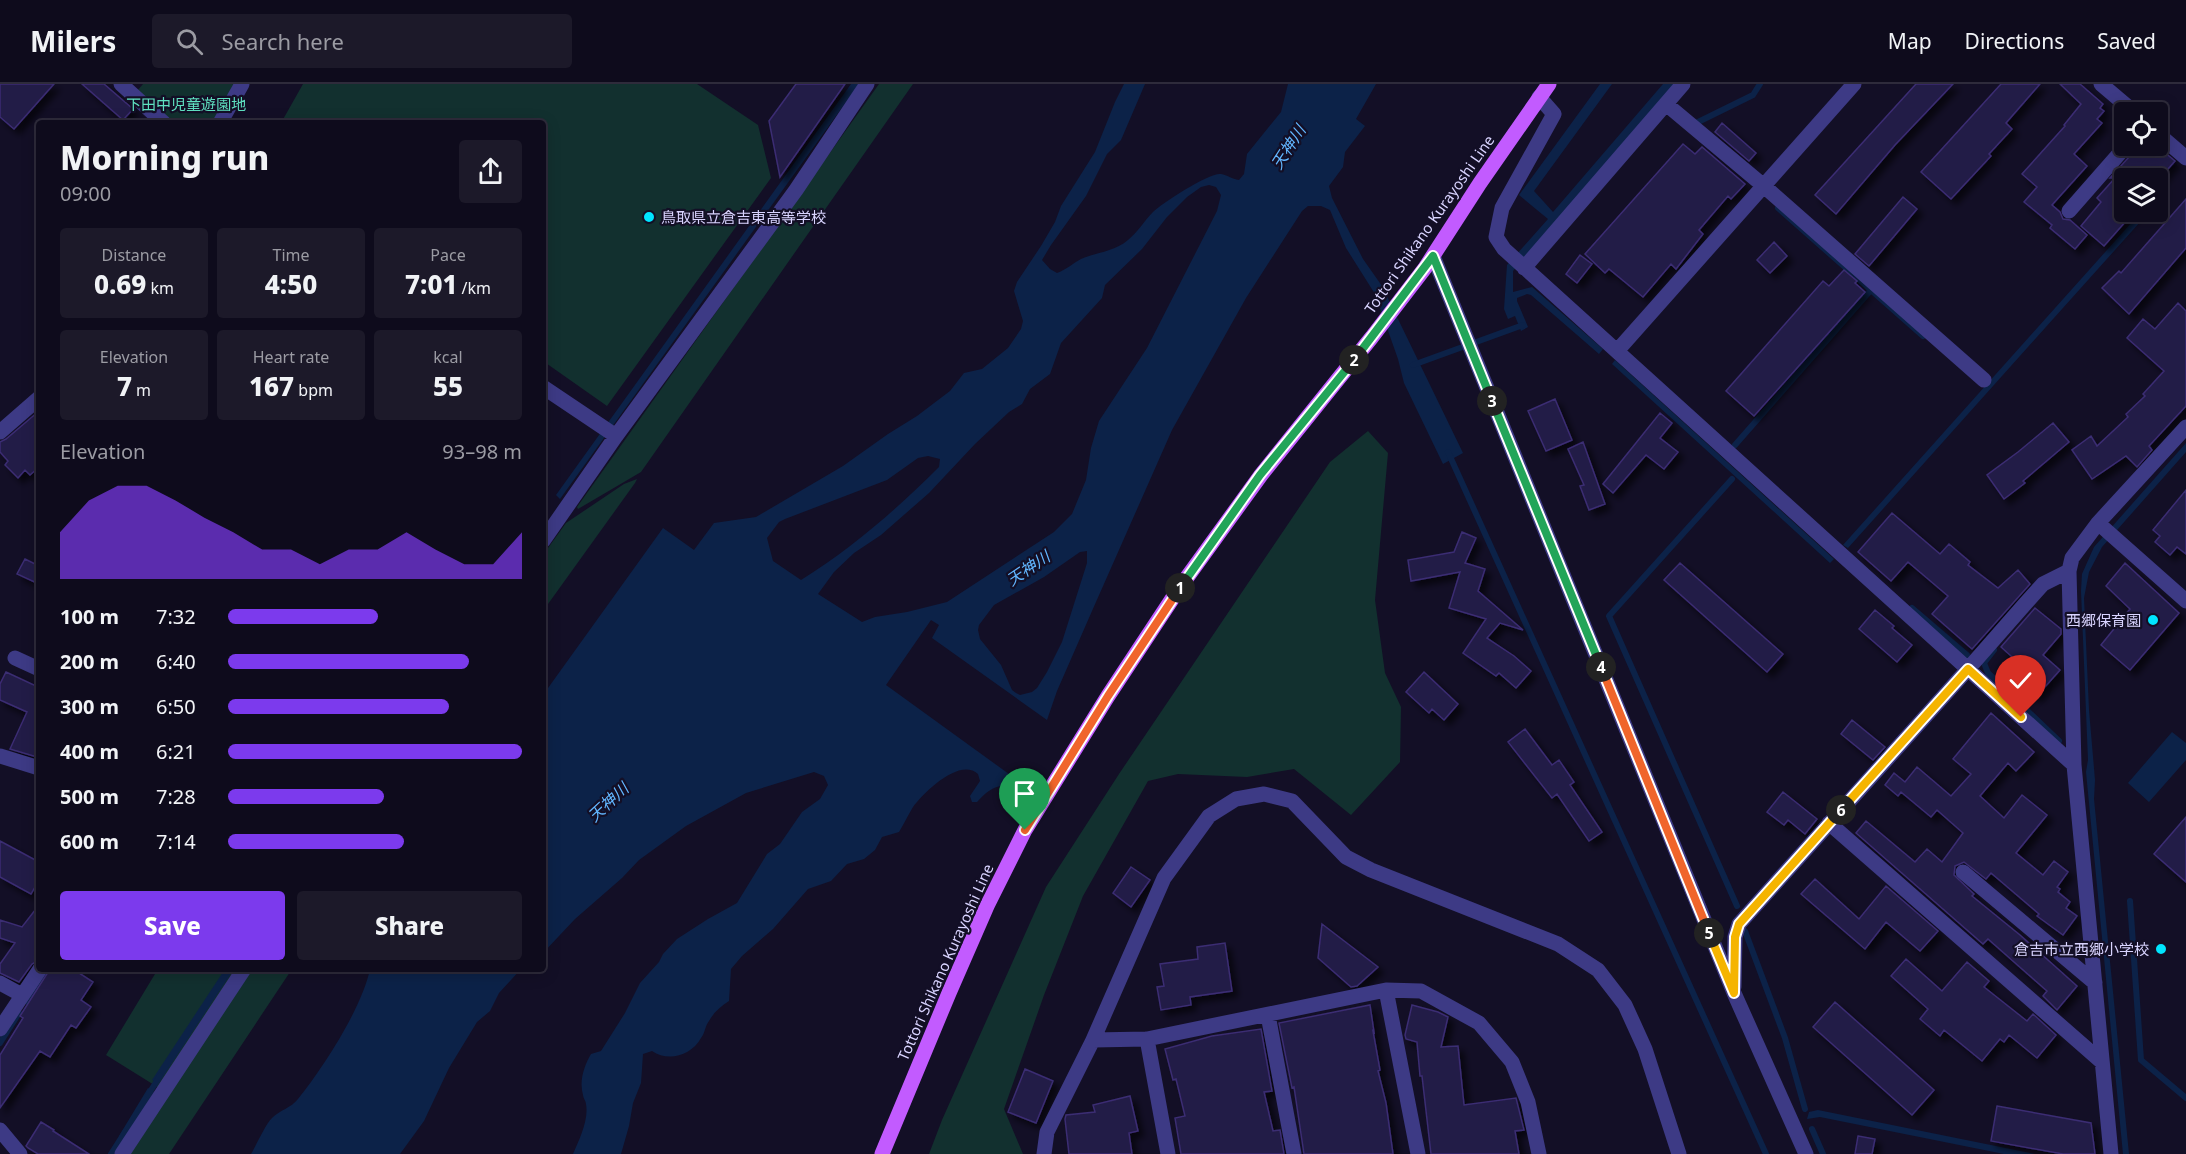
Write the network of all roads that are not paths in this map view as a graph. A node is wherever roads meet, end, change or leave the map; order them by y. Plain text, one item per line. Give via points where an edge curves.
1 (242, 84) edge
2 (867, 84) edge
3 (1549, 84) edge
4 (1683, 84) edge
5 (1854, 84) edge
6 (2101, 84) edge
7 (127, 86) edge
8 (1539, 98) junction
9 (2122, 102) edge
10 (1666, 104) junction
11 (161, 120) edge
12 (222, 120) edge
13 (2168, 142) edge
14 (2117, 156) edge
15 (2186, 158) edge
16 (1765, 187) junction
17 (2069, 211) dead end
18 (1429, 262) junction
19 (1524, 268) junction
20 (1617, 351) junction
21 (1984, 380) dead end
22 (546, 389) edge
23 (36, 401) edge
24 (2186, 427) edge
25 (0, 432) edge
26 (616, 436) junction
27 (2098, 523) junction
28 (546, 537) edge
29 (2069, 571) junction
30 (2186, 601) edge
31 (15, 658) dead end
32 (36, 668) edge
33 (1968, 669) junction
34 (0, 756) edge
35 (2074, 765) junction
36 (36, 767) edge
37 (1829, 824) junction
38 (1963, 872) dead end
39 (38, 972) edge
40 (242, 972) edge
41 (0, 983) edge
42 (2095, 983) junction
43 (1386, 990) junction
44 (1734, 993) junction
45 (22, 995) junction
46 (1268, 1015) junction
47 (0, 1029) edge
48 (1148, 1039) junction
49 (1093, 1040) junction
50 (2102, 1062) junction
51 (0, 1130) edge
52 (20, 1154) edge
53 (123, 1154) edge
54 (882, 1154) edge
55 (1044, 1154) edge
56 (1168, 1154) edge
57 (1294, 1154) edge
58 (1418, 1154) edge
59 (1539, 1154) edge
60 (1679, 1154) edge
61 (1806, 1154) edge
62 (2111, 1154) edge

1 - 12 street
2 - 26 street via 796,190
3 - 8 main road, Tottori Shikano Kurayoshi Line
4 - 10 street
5 - 16 street
6 - 9 street
7 - 11 street
8 - 18 main road, Tottori Shikano Kurayoshi Line
8 - 19 street via 1554,114 1503,208 1496,237
10 - 16 street
10 - 19 street
13 - 15 street
14 - 17 street
16 - 20 street
16 - 21 street
18 - 44 street
18 - 54 main road, Tottori Shikano Kurayoshi Line via 1260,475 1180,587 1025,830 987,906
19 - 20 street
20 - 33 street
22 - 26 street
23 - 25 street
24 - 27 street
26 - 28 street
27 - 29 street via 2072,558
27 - 30 street
29 - 33 street via 2043,584
29 - 35 street
31 - 32 street
33 - 35 street
33 - 37 street
34 - 36 street
35 - 42 street
37 - 44 street via 1739,924 1735,937
37 - 50 street
38 - 42 street
39 - 45 street
40 - 53 street
41 - 45 street
42 - 50 street
43 - 46 street
43 - 58 street
43 - 59 street via 1421,991 1479,1023 1512,1062 1528,1102
44 - 61 street
45 - 47 street
46 - 48 street
46 - 57 street
48 - 49 street
48 - 56 street
49 - 55 street via 1047,1132
49 - 60 street via 1164,878 1209,816 1236,799 1264,794 1292,801 1346,856 1371,870 1558,944 1598,970 1625,1005 1645,1049
50 - 62 street
51 - 52 street

